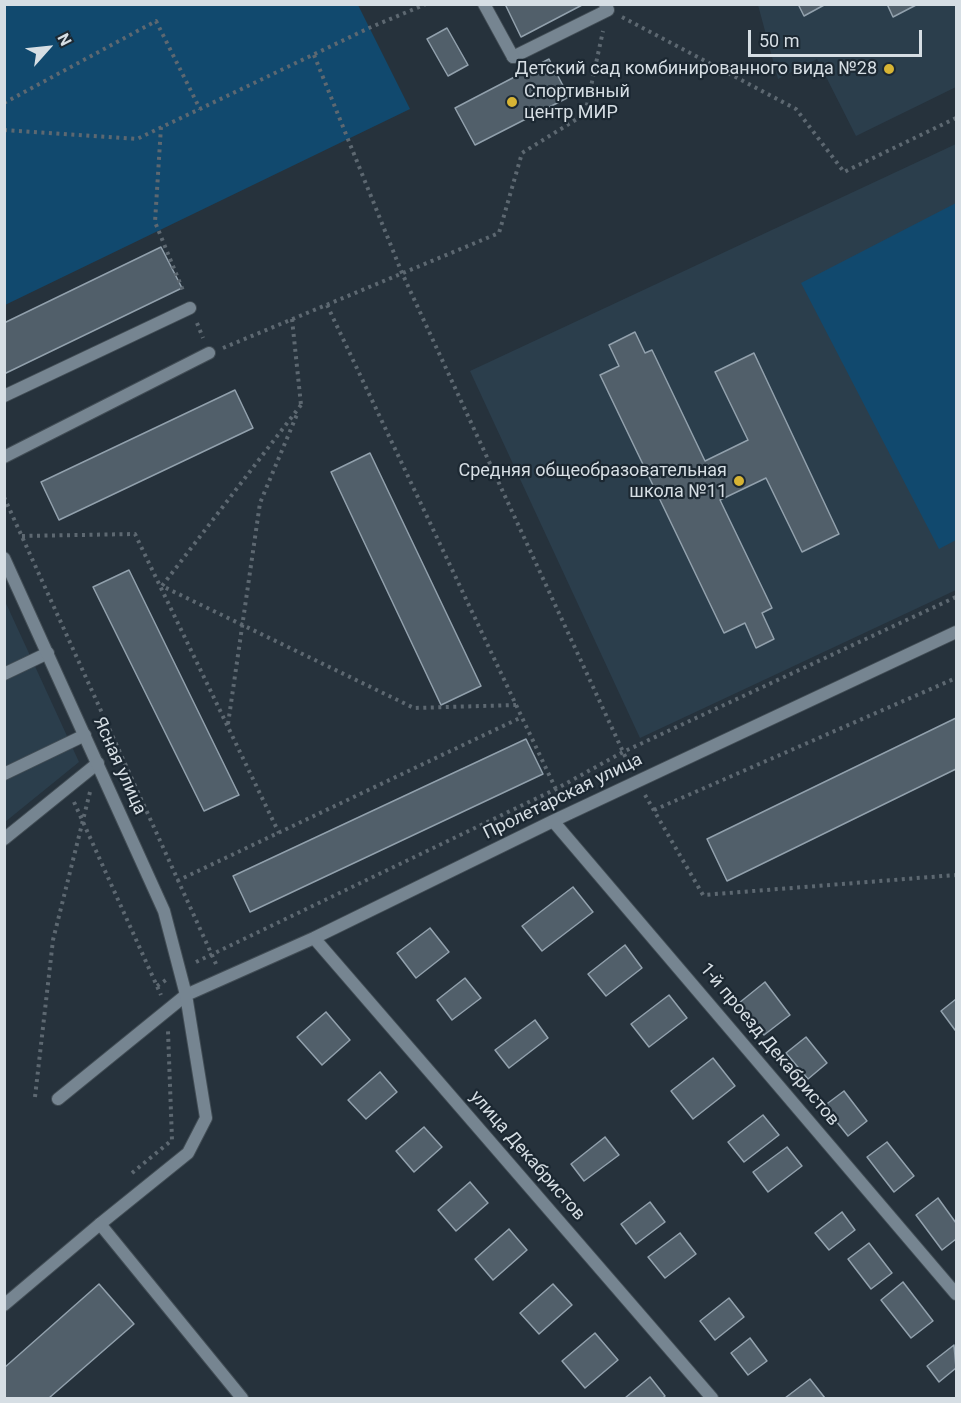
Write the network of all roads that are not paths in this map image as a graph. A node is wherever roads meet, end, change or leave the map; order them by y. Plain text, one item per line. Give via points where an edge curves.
1 (484, 4) edge
2 (607, 7) edge
3 (190, 308) road end
4 (209, 353) road end
5 (4, 396) edge
6 (4, 457) edge
7 (4, 558) edge
8 (8, 577) edge
9 (957, 632) edge
10 (48, 653) junction
11 (4, 674) edge
12 (85, 735) junction
13 (98, 763) junction
14 (4, 774) edge
15 (553, 821) junction
16 (4, 839) edge
17 (314, 938) junction
18 (186, 995) junction
19 (58, 1100) dead end
20 (100, 1224) junction
21 (957, 1294) edge
22 (4, 1305) edge
23 (242, 1398) edge
24 (712, 1398) edge

1 - 2 street via 513,57
3 - 5 street
4 - 6 street
7 - 8 street, Ясная улица
8 - 10 street, Ясная улица
9 - 15 street, Пролетарская улица
10 - 11 street
10 - 12 street, Ясная улица
12 - 13 street, Ясная улица
12 - 14 street
13 - 16 street
13 - 18 street, Ясная улица via 164,911
15 - 17 street, Пролетарская улица
15 - 21 street, 1-й проезд Декабристов
17 - 18 street, Пролетарская улица
17 - 24 street, улица Декабристов
18 - 19 street, Пролетарская улица
18 - 20 street, Ясная улица via 206,1118 188,1153
20 - 22 street, Ясная улица
20 - 23 street

